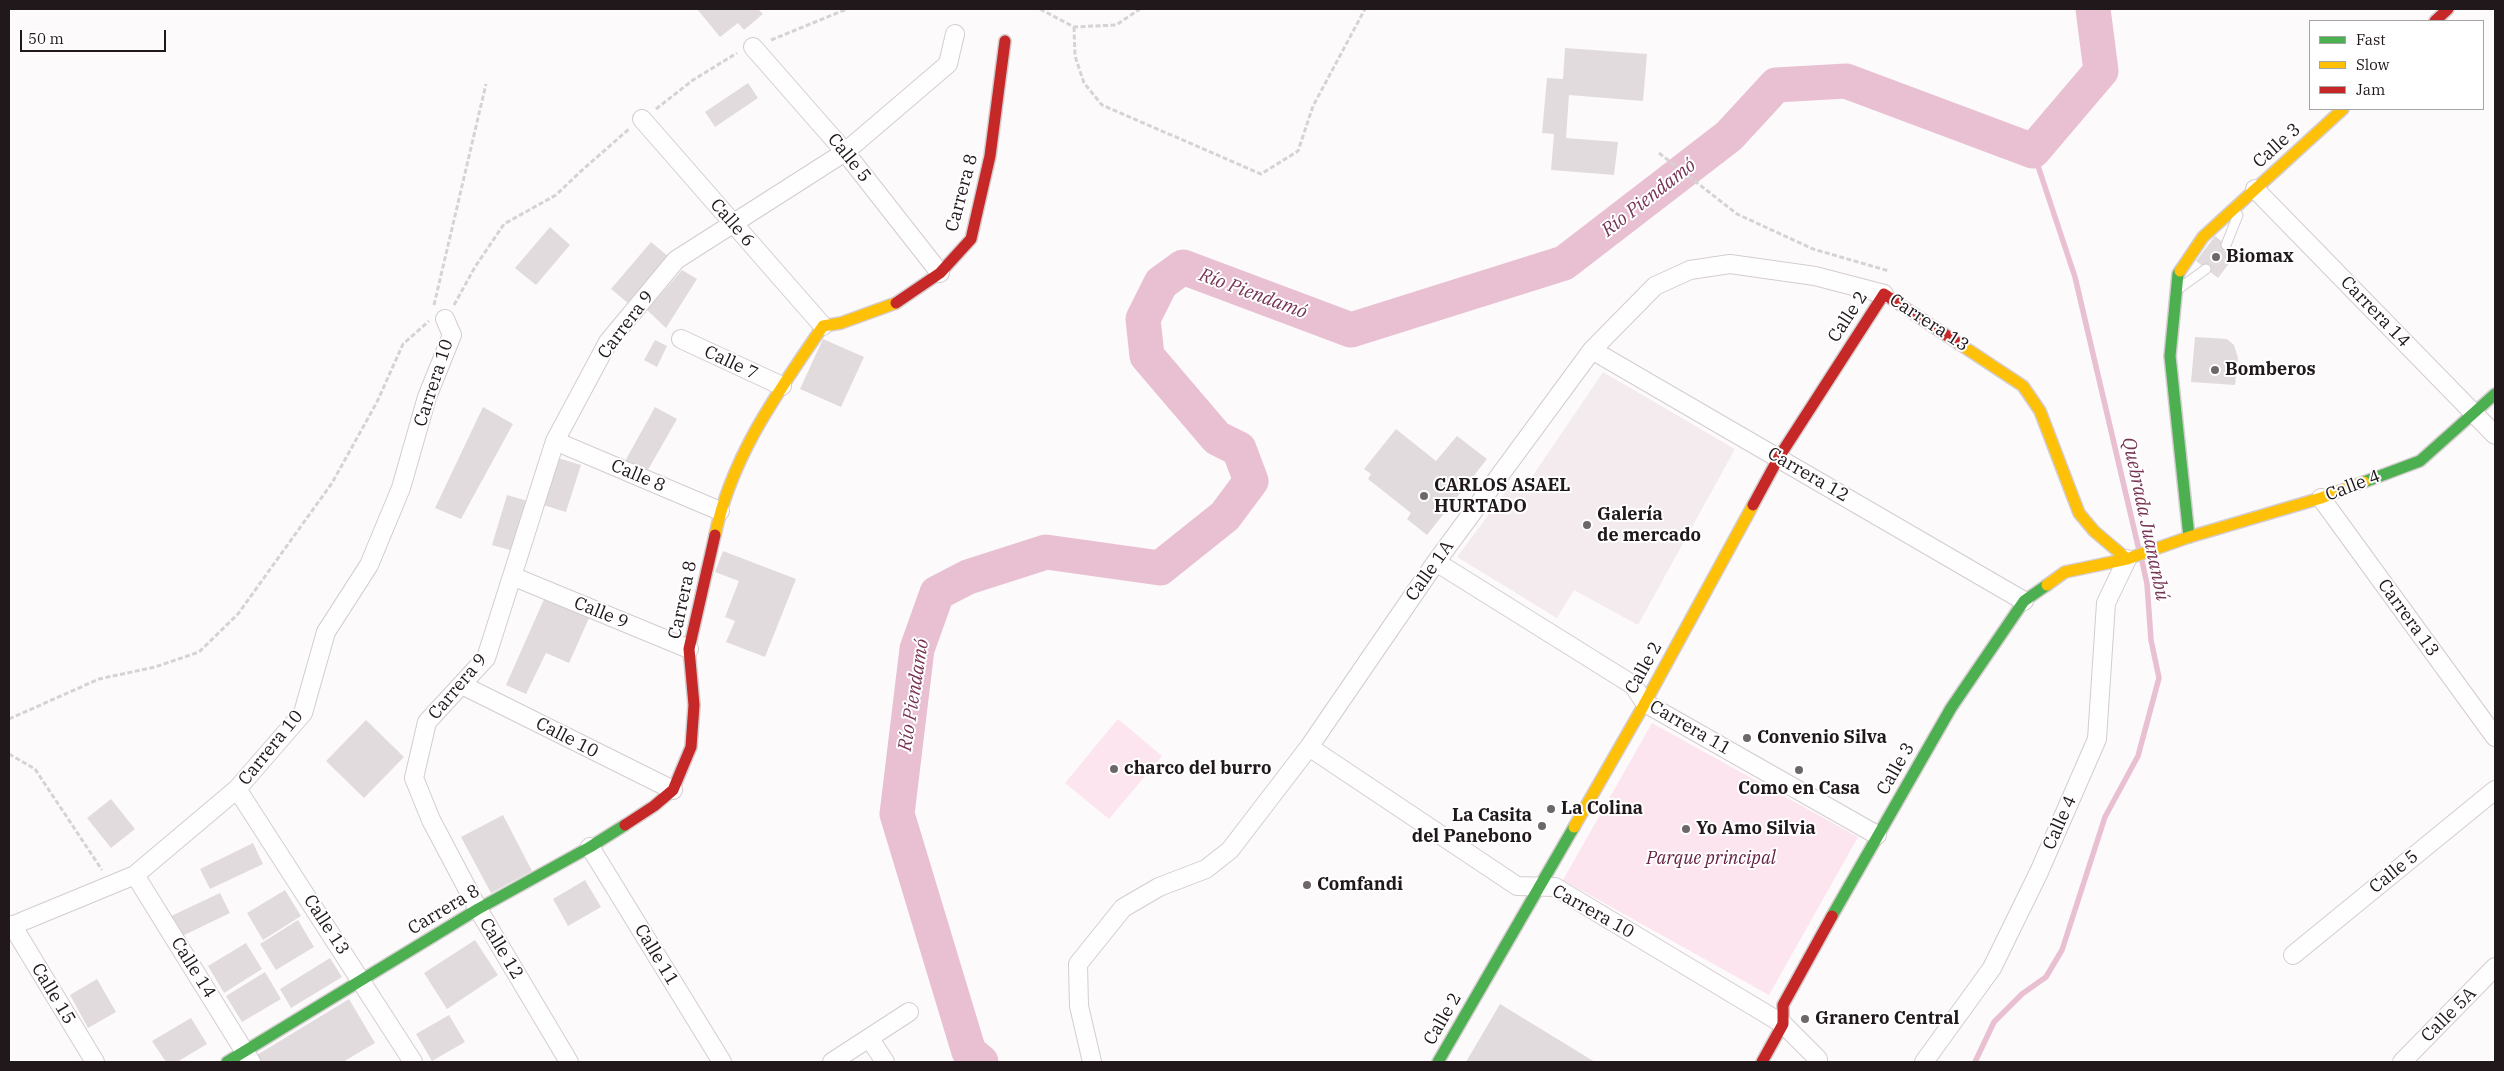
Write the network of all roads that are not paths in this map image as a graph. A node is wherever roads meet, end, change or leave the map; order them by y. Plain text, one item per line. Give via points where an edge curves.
1 (2448, 9) edge
2 (2436, 20) edge
3 (955, 34) dead end
4 (1005, 41) dead end
5 (754, 47) road end
6 (2342, 110) edge
7 (642, 119) road end
8 (845, 152) junction
9 (2255, 189) junction
10 (2239, 203) junction
11 (734, 225) junction
12 (2226, 245) dead end
13 (2206, 269) dead end
14 (940, 272) junction
15 (2174, 291) junction
16 (1884, 294) junction
17 (438, 315) road end
18 (823, 326) junction
19 (681, 340) dead end
20 (1592, 350) junction
21 (782, 386) junction
22 (2495, 394) edge
23 (2474, 413) junction
24 (2495, 435) edge
25 (555, 441) junction
26 (1779, 457) junction
27 (2321, 498) junction
28 (720, 511) junction
29 (2184, 540) junction
30 (2130, 558) junction
31 (1436, 562) junction
32 (512, 576) junction
33 (2024, 601) junction
34 (689, 649) junction
35 (462, 685) junction
36 (1645, 703) junction
37 (2495, 737) edge
38 (1309, 747) junction
39 (414, 778) joint
40 (237, 789) junction
41 (673, 790) junction
42 (2495, 790) edge
43 (1877, 835) junction
44 (590, 847) junction
45 (134, 874) junction
46 (1541, 886) junction
47 (478, 909) junction
48 (10, 926) edge
49 (2293, 955) dead end
50 (2495, 968) edge
51 (362, 980) junction
52 (909, 1012) dead end
53 (1783, 1024) junction
54 (870, 1039) junction
55 (248, 1057) edge
56 (95, 1062) edge
57 (227, 1062) edge
58 (413, 1062) edge
59 (569, 1062) edge
60 (722, 1062) edge
61 (832, 1062) edge
62 (885, 1062) edge
63 (1092, 1062) edge
64 (1438, 1062) edge
65 (1762, 1062) edge
66 (1818, 1062) edge
67 (1924, 1062) edge
68 (2402, 1062) edge

1 - 2 main road
3 - 8 street, Carrera 9 via 948,64
4 - 14 main road, Carrera 8 via 990,156 971,239
5 - 8 street, Calle 5
6 - 9 main road, Calle 3
7 - 11 street, Calle 6
8 - 11 street, Carrera 9
8 - 14 street, Calle 5
9 - 10 main road, Calle 3
9 - 23 street, Carrera 14
10 - 12 lane via 2238,218
10 - 15 main road, Calle 3 via 2203,237 2178,274
11 - 18 street, Calle 6
11 - 25 street, Carrera 9 via 676,260 608,342
13 - 15 lane
14 - 18 main road, Carrera 8 via 896,303 842,323
15 - 29 main road, Calle 3 via 2170,356
16 - 20 street, Carrera 13 via 1815,276 1730,264 1703,266 1655,286
16 - 26 main road, Calle 2
16 - 30 main road, Carrera 13 via 2023,386 2040,411 2079,512 2094,531
17 - 40 street, Carrera 10 via 452,335 427,398 401,488 369,566 326,632 303,712
18 - 21 main road, Carrera 8
19 - 21 street, Calle 7
20 - 26 street, Carrera 12
20 - 31 street, Calle 1A
21 - 28 main road, Carrera 8 via 743,451
22 - 23 main road, Calle 4
23 - 24 street, Carrera 14
23 - 27 main road, Calle 4 via 2420,461
25 - 28 street, Calle 8
25 - 32 street, Carrera 9
26 - 33 street, Carrera 12
26 - 36 main road, Calle 2
27 - 29 main road, Calle 4
27 - 37 street, Carrera 13
28 - 34 main road, Carrera 8
29 - 30 main road, Calle 4
30 - 33 main road, Calle 3 via 2065,572
30 - 67 street, Calle 4 via 2106,603 2097,739 2039,872 1992,968
31 - 36 street, Carrera 11 via 1634,685
31 - 38 street, Calle 1A
32 - 34 street, Calle 9
32 - 35 street, Carrera 9 via 486,658
33 - 43 main road, Calle 3 via 1951,708
34 - 41 main road, Carrera 8 via 694,705 691,747
35 - 39 street, Carrera 9 via 427,722
35 - 41 street, Calle 10
36 - 43 street, Carrera 11
36 - 46 main road, Calle 2
38 - 46 street, Carrera 10 via 1517,886
38 - 63 street, Calle 1A via 1230,850 1206,868 1159,887 1123,908 1078,964 1079,1006
39 - 47 street, Calle 12 via 431,820
40 - 45 street, Carrera 10
40 - 51 street, Calle 13
41 - 44 main road, Carrera 8
42 - 49 street, Calle 5
43 - 53 main road, Calle 3 via 1783,1005
44 - 47 main road, Carrera 8
44 - 60 street, Calle 11
45 - 48 street, Carrera 10
45 - 55 street, Calle 14
46 - 53 street, Carrera 10 via 1555,887
46 - 64 main road, Calle 2
47 - 51 main road, Carrera 8
47 - 59 street, Calle 12
48 - 56 street, Calle 15
50 - 68 street, Calle 5A
51 - 55 main road, Carrera 8
51 - 58 street, Calle 13
52 - 54 street
53 - 65 main road, Calle 3
53 - 66 street, Carrera 10
54 - 61 street
54 - 62 street
55 - 57 main road, Carrera 8

